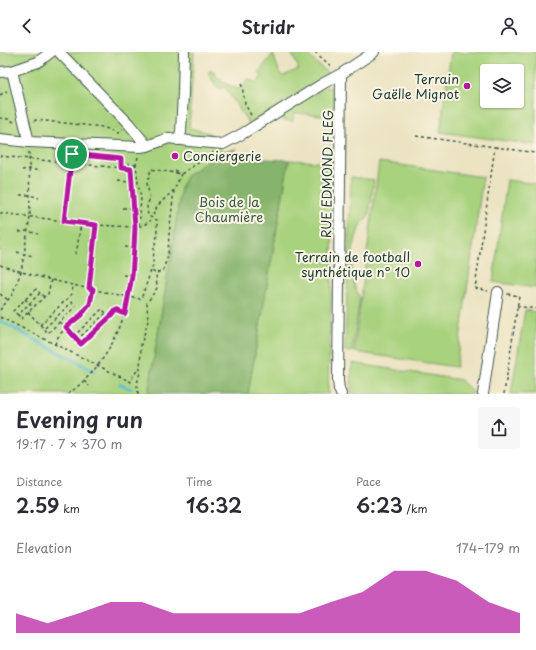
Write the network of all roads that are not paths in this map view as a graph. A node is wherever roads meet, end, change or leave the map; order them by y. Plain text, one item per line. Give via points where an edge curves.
1 (50, 52) edge
2 (59, 52) edge
3 (184, 52) edge
4 (374, 52) edge
5 (12, 71) junction
6 (0, 72) edge
7 (341, 74) junction
8 (0, 139) edge
9 (178, 140) junction
10 (29, 142) junction
11 (147, 146) junction
12 (498, 292) road end
13 (341, 394) edge
14 (483, 394) edge

1 - 5 street via 38,62
2 - 11 street via 130,124
3 - 9 street via 181,132
4 - 7 street
5 - 6 street
5 - 10 street
7 - 9 street via 223,144
7 - 13 street, RUE EDMOND FLEG via 338,381
8 - 10 street
9 - 11 street via 169,138
10 - 11 street
12 - 14 street

